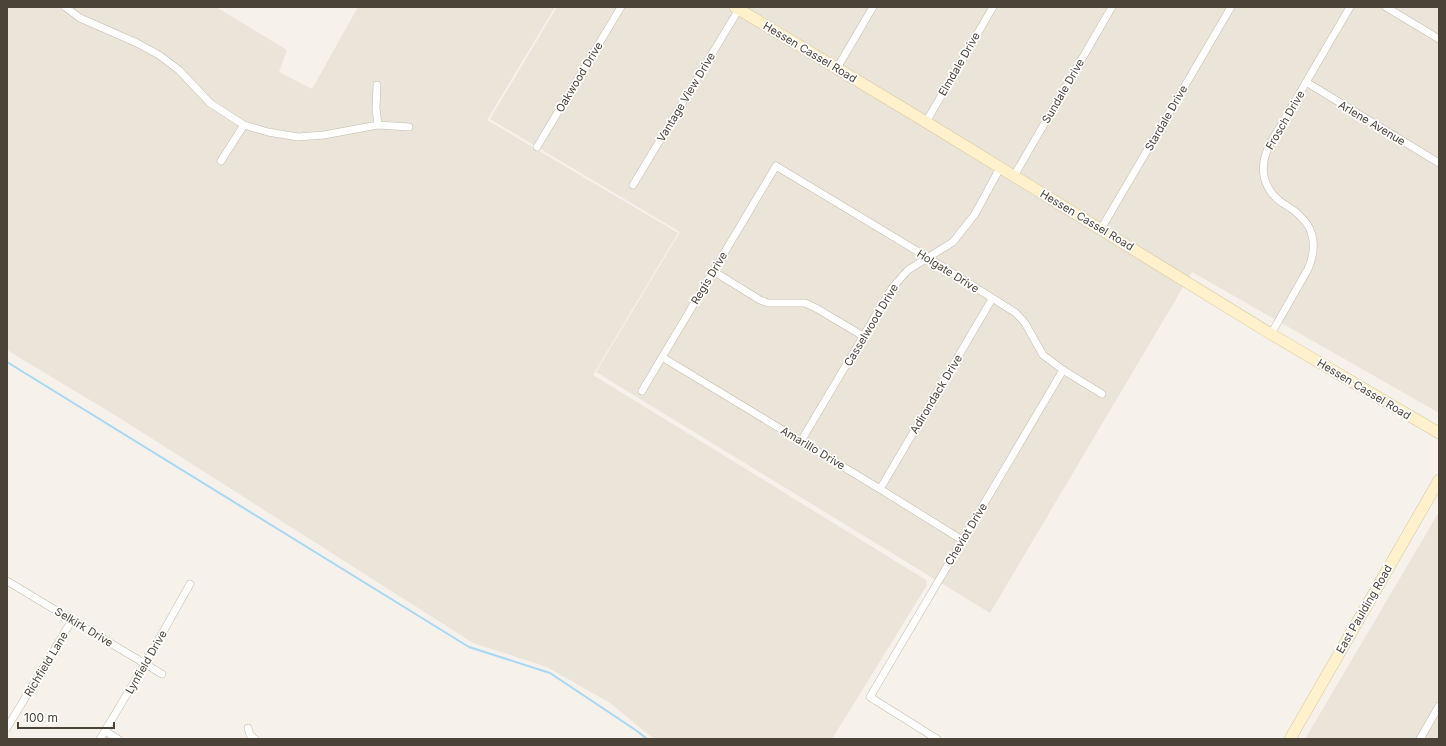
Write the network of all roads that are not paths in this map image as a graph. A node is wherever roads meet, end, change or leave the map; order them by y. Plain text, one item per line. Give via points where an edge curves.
1 (64, 7) edge
2 (621, 7) edge
3 (873, 7) edge
4 (993, 7) edge
5 (1112, 7) edge
6 (1231, 7) edge
7 (1350, 7) edge
8 (1386, 7) edge
9 (737, 8) edge
10 (1439, 39) edge
11 (837, 68) junction
12 (1306, 82) junction
13 (378, 85) dead end
14 (926, 122) junction
15 (244, 125) junction
16 (378, 125) junction
17 (409, 127) dead end
18 (537, 147) dead end
19 (221, 161) dead end
20 (1439, 163) edge
21 (776, 166) joint
22 (1000, 168) junction
23 (1014, 176) junction
24 (633, 185) dead end
25 (1101, 229) junction
26 (926, 257) junction
27 (713, 271) junction
28 (992, 299) junction
29 (1271, 334) junction
30 (863, 336) junction
31 (662, 357) junction
32 (1063, 370) junction
33 (642, 391) dead end
34 (1102, 394) dead end
35 (1439, 434) edge
36 (801, 442) junction
37 (1439, 480) edge
38 (880, 489) junction
39 (962, 540) junction
40 (7, 581) edge
41 (190, 584) dead end
42 (72, 620) junction
43 (145, 664) junction
44 (162, 674) dead end
45 (1439, 706) edge
46 (7, 728) edge
47 (248, 728) dead end
48 (105, 731) junction
49 (100, 739) edge
50 (118, 739) edge
51 (255, 739) edge
52 (937, 739) edge
53 (1290, 739) edge
54 (1420, 739) edge

1 - 15 street via 80,18 159,55 179,70 210,103
2 - 18 street, Oakwood Drive
3 - 11 street
4 - 14 street, Elmdale Drive
5 - 23 street, Sundale Drive
6 - 25 street, Stardale Drive
7 - 12 street, Frosch Drive
8 - 10 street
9 - 11 main road, Hessen Cassel Road
9 - 24 street, Vantage View Drive
11 - 14 main road, Hessen Cassel Road
12 - 20 street, Arlene Avenue
12 - 29 street, Frosch Drive via 1266,150 1263,164 1264,178 1270,190 1278,200 1304,220 1311,231 1314,249 1308,269
13 - 16 street
14 - 22 main road, Hessen Cassel Road
15 - 16 street via 298,137
15 - 19 street
16 - 17 street
21 - 26 street, Holgate Drive
21 - 27 street, Regis Drive
22 - 23 main road, Hessen Cassel Road
22 - 26 street, Casselwood Drive via 975,214 953,242
23 - 25 main road, Hessen Cassel Road
25 - 29 main road, Hessen Cassel Road
26 - 28 street, Holgate Drive
26 - 30 street, Casselwood Drive via 898,280
27 - 30 street via 760,300 768,303 805,303
27 - 31 street, Regis Drive
28 - 32 street, Holgate Drive via 1025,323 1043,355
28 - 38 street, Adirondack Drive
29 - 35 main road, Hessen Cassel Road
30 - 36 street, Casselwood Drive
31 - 33 street, Regis Drive
31 - 36 street, Amarillo Drive
32 - 34 street, Holgate Drive
32 - 39 street, Cheviot Drive
36 - 38 street, Amarillo Drive
37 - 53 main road, East Paulding Road
38 - 39 street, Amarillo Drive
39 - 52 street, Cheviot Drive via 870,697
40 - 42 street, Selkirk Drive
41 - 43 street, Lynfield Drive
42 - 43 street, Selkirk Drive
42 - 46 street, Richfield Lane
43 - 44 street, Selkirk Drive
43 - 48 street, Lynfield Drive
45 - 54 street
47 - 51 street via 250,735
48 - 49 street, Lynfield Drive
48 - 50 street

